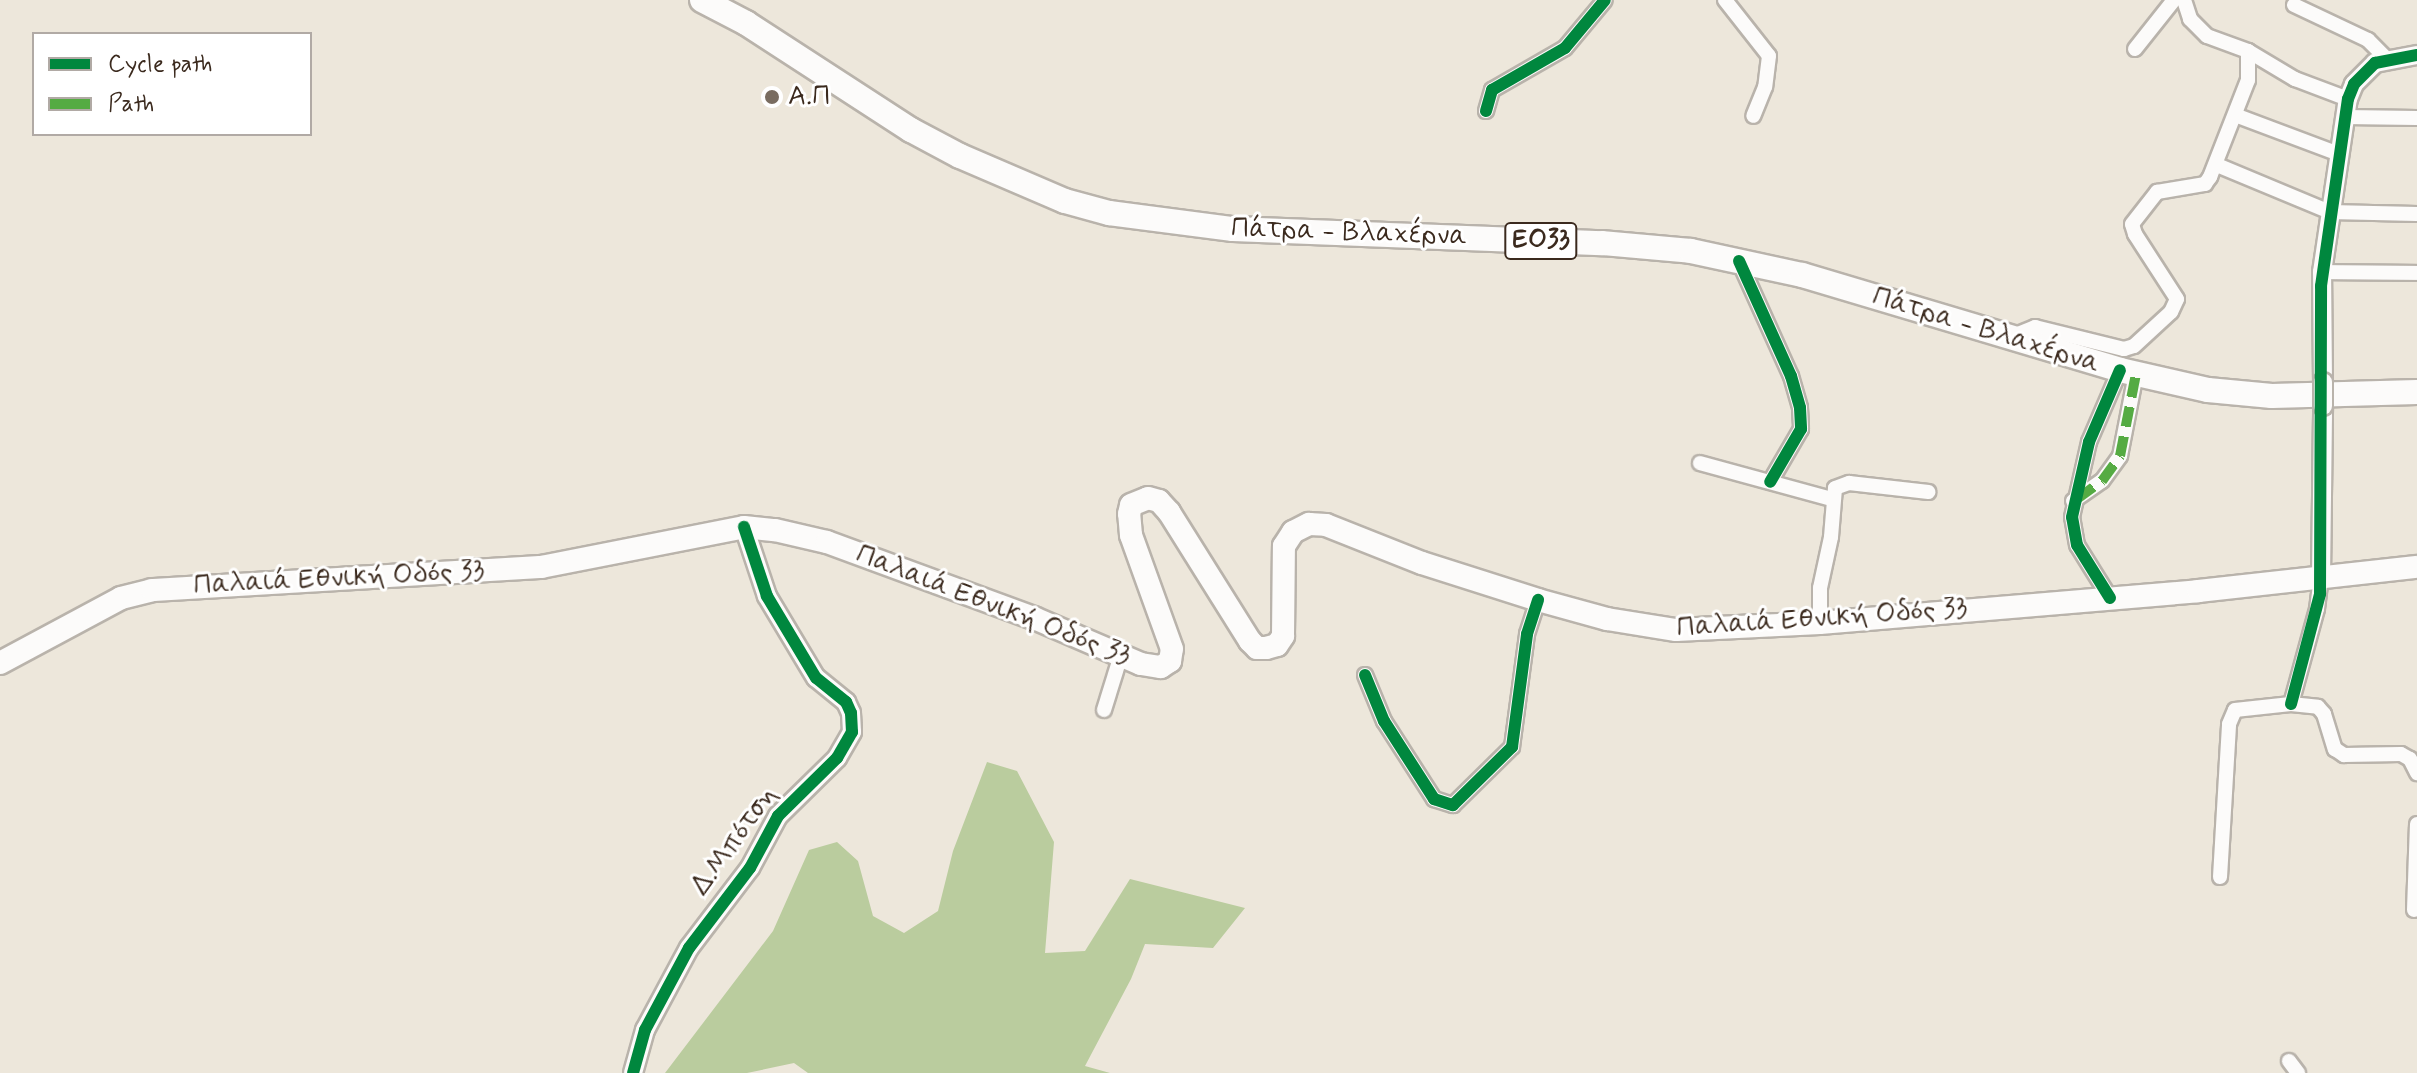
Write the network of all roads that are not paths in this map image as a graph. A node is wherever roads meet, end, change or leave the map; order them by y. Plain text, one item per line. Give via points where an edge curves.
1 (702, 0) edge
2 (1605, 0) edge
3 (1725, 0) edge
4 (2174, 0) edge
5 (2184, 0) edge
6 (2294, 5) dead end
7 (2135, 49) dead end
8 (2248, 51) junction
9 (2417, 55) edge
10 (2387, 59) junction
11 (2347, 108) junction
12 (1486, 111) dead end
13 (2235, 115) junction
14 (1753, 116) dead end
15 (2417, 118) edge
16 (2339, 154) junction
17 (2217, 165) junction
18 (2330, 212) junction
19 (2417, 214) edge
20 (1739, 261) junction
21 (2322, 272) junction
22 (2417, 273) edge
23 (2007, 338) junction
24 (2128, 372) junction
25 (2417, 392) edge
26 (1700, 463) dead end
27 (1770, 482) junction
28 (1928, 492) dead end
29 (1832, 499) junction
30 (2073, 501) junction
31 (744, 527) junction
32 (2417, 567) edge
33 (2321, 578) junction
34 (2110, 598) junction
35 (1538, 600) junction
36 (1820, 623) junction
37 (1121, 655) junction
38 (0, 663) edge
39 (1365, 675) dead end
40 (2291, 704) junction
41 (1104, 710) dead end
42 (2417, 773) edge
43 (2417, 824) edge
44 (2220, 877) dead end
45 (2414, 910) dead end
46 (633, 1073) edge

1 - 20 main road, Πάτρα - Βλαχέρνα / ΕΟ33 via 960,156 1065,201 1109,213 1233,229 1602,243
2 - 12 street via 1565,48 1492,90
3 - 14 street via 1769,56 1765,87
4 - 7 street
5 - 8 street via 2190,19 2207,36
6 - 10 street via 2368,40
8 - 11 street
8 - 13 street via 2248,80
9 - 10 street
10 - 11 street via 2364,71
11 - 15 street
11 - 16 street
13 - 16 street
13 - 17 street
16 - 18 street
17 - 18 street
17 - 23 street via 2205,184 2157,192 2132,224 2177,299 2171,312 2134,346 2116,349 2035,327
18 - 19 street
18 - 21 street
20 - 23 main road, Πάτρα - Βλαχέρνα / ΕΟ33
20 - 27 street via 1800,408 1801,429
21 - 22 street
21 - 33 street, bridge
23 - 24 main road, Πάτρα - Βλαχέρνα / ΕΟ33
24 - 25 main road, Πάτρα - Βλαχέρνα / ΕΟ33 via 2230,394
24 - 30 street via 2089,442
24 - 30 street via 2120,456 2102,481
26 - 27 street
27 - 29 street
28 - 29 street via 1849,483 1835,488
29 - 36 street
30 - 34 street via 2077,545
31 - 37 main road, Παλαιά Εθνική Οδός 33 via 827,542
31 - 38 main road, Παλαιά Εθνική Οδός 33 via 541,567 152,590 121,598
31 - 46 street, Δ.Μπότση via 767,596 811,671 846,702 852,732 837,758 778,816 750,868 689,948 645,1030
32 - 33 main road, Παλαιά Εθνική Οδός 33
33 - 34 main road, Παλαιά Εθνική Οδός 33
33 - 40 street
34 - 36 main road, Παλαιά Εθνική Οδός 33
35 - 36 main road, Παλαιά Εθνική Οδός 33 via 1676,630
35 - 37 main road, Παλαιά Εθνική Οδός 33 via 1326,525 1309,524 1293,532 1284,546 1283,636 1277,645 1257,648 1169,512 1148,498 1131,505 1131,535 1168,636 1170,661 1152,668
35 - 39 street via 1527,634 1512,747 1453,805 1434,799 1384,721
37 - 41 street
40 - 42 street via 2318,707 2335,749 2344,755 2401,754
40 - 44 street via 2241,708 2231,715
43 - 45 street

